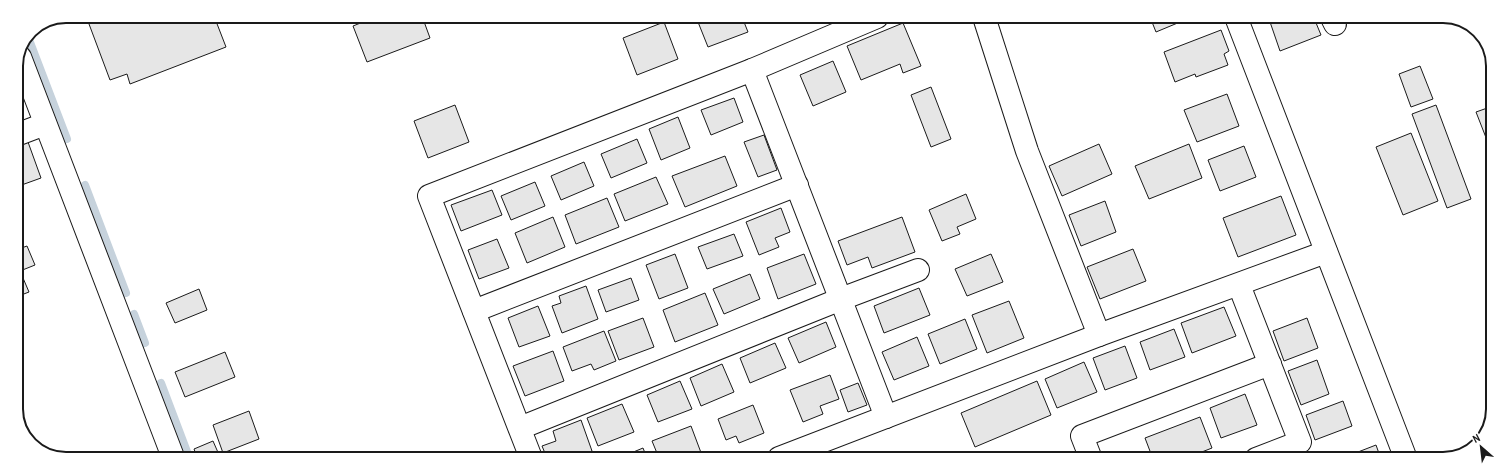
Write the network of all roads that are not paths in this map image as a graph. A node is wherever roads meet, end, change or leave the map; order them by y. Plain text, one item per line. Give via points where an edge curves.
1 (863, 23) edge
2 (986, 23) edge
3 (1238, 23) edge
4 (23, 65) edge
5 (752, 70) junction
6 (45, 124) junction
7 (23, 132) edge
8 (797, 185) junction
9 (1326, 252) junction
10 (918, 270) dead end
11 (1239, 285) junction
12 (841, 300) junction
13 (474, 311) junction
14 (1098, 335) junction
15 (1270, 364) junction
16 (886, 417) junction
17 (520, 428) junction
18 (171, 452) edge
19 (529, 452) edge
20 (796, 452) edge
21 (1088, 452) edge
22 (1274, 452) edge
23 (1403, 452) edge

1 - 5 street
2 - 14 street via 1027,152
3 - 9 street
4 - 6 street
5 - 8 street
5 - 13 street via 429,196
6 - 7 street
6 - 18 street
8 - 12 street
8 - 13 street
9 - 11 street
9 - 23 street
10 - 12 street
11 - 14 street
11 - 15 street
12 - 16 street
12 - 17 street
13 - 17 street
14 - 16 street
15 - 21 street via 1082,436
15 - 22 street via 1300,442
16 - 20 street
17 - 19 street

